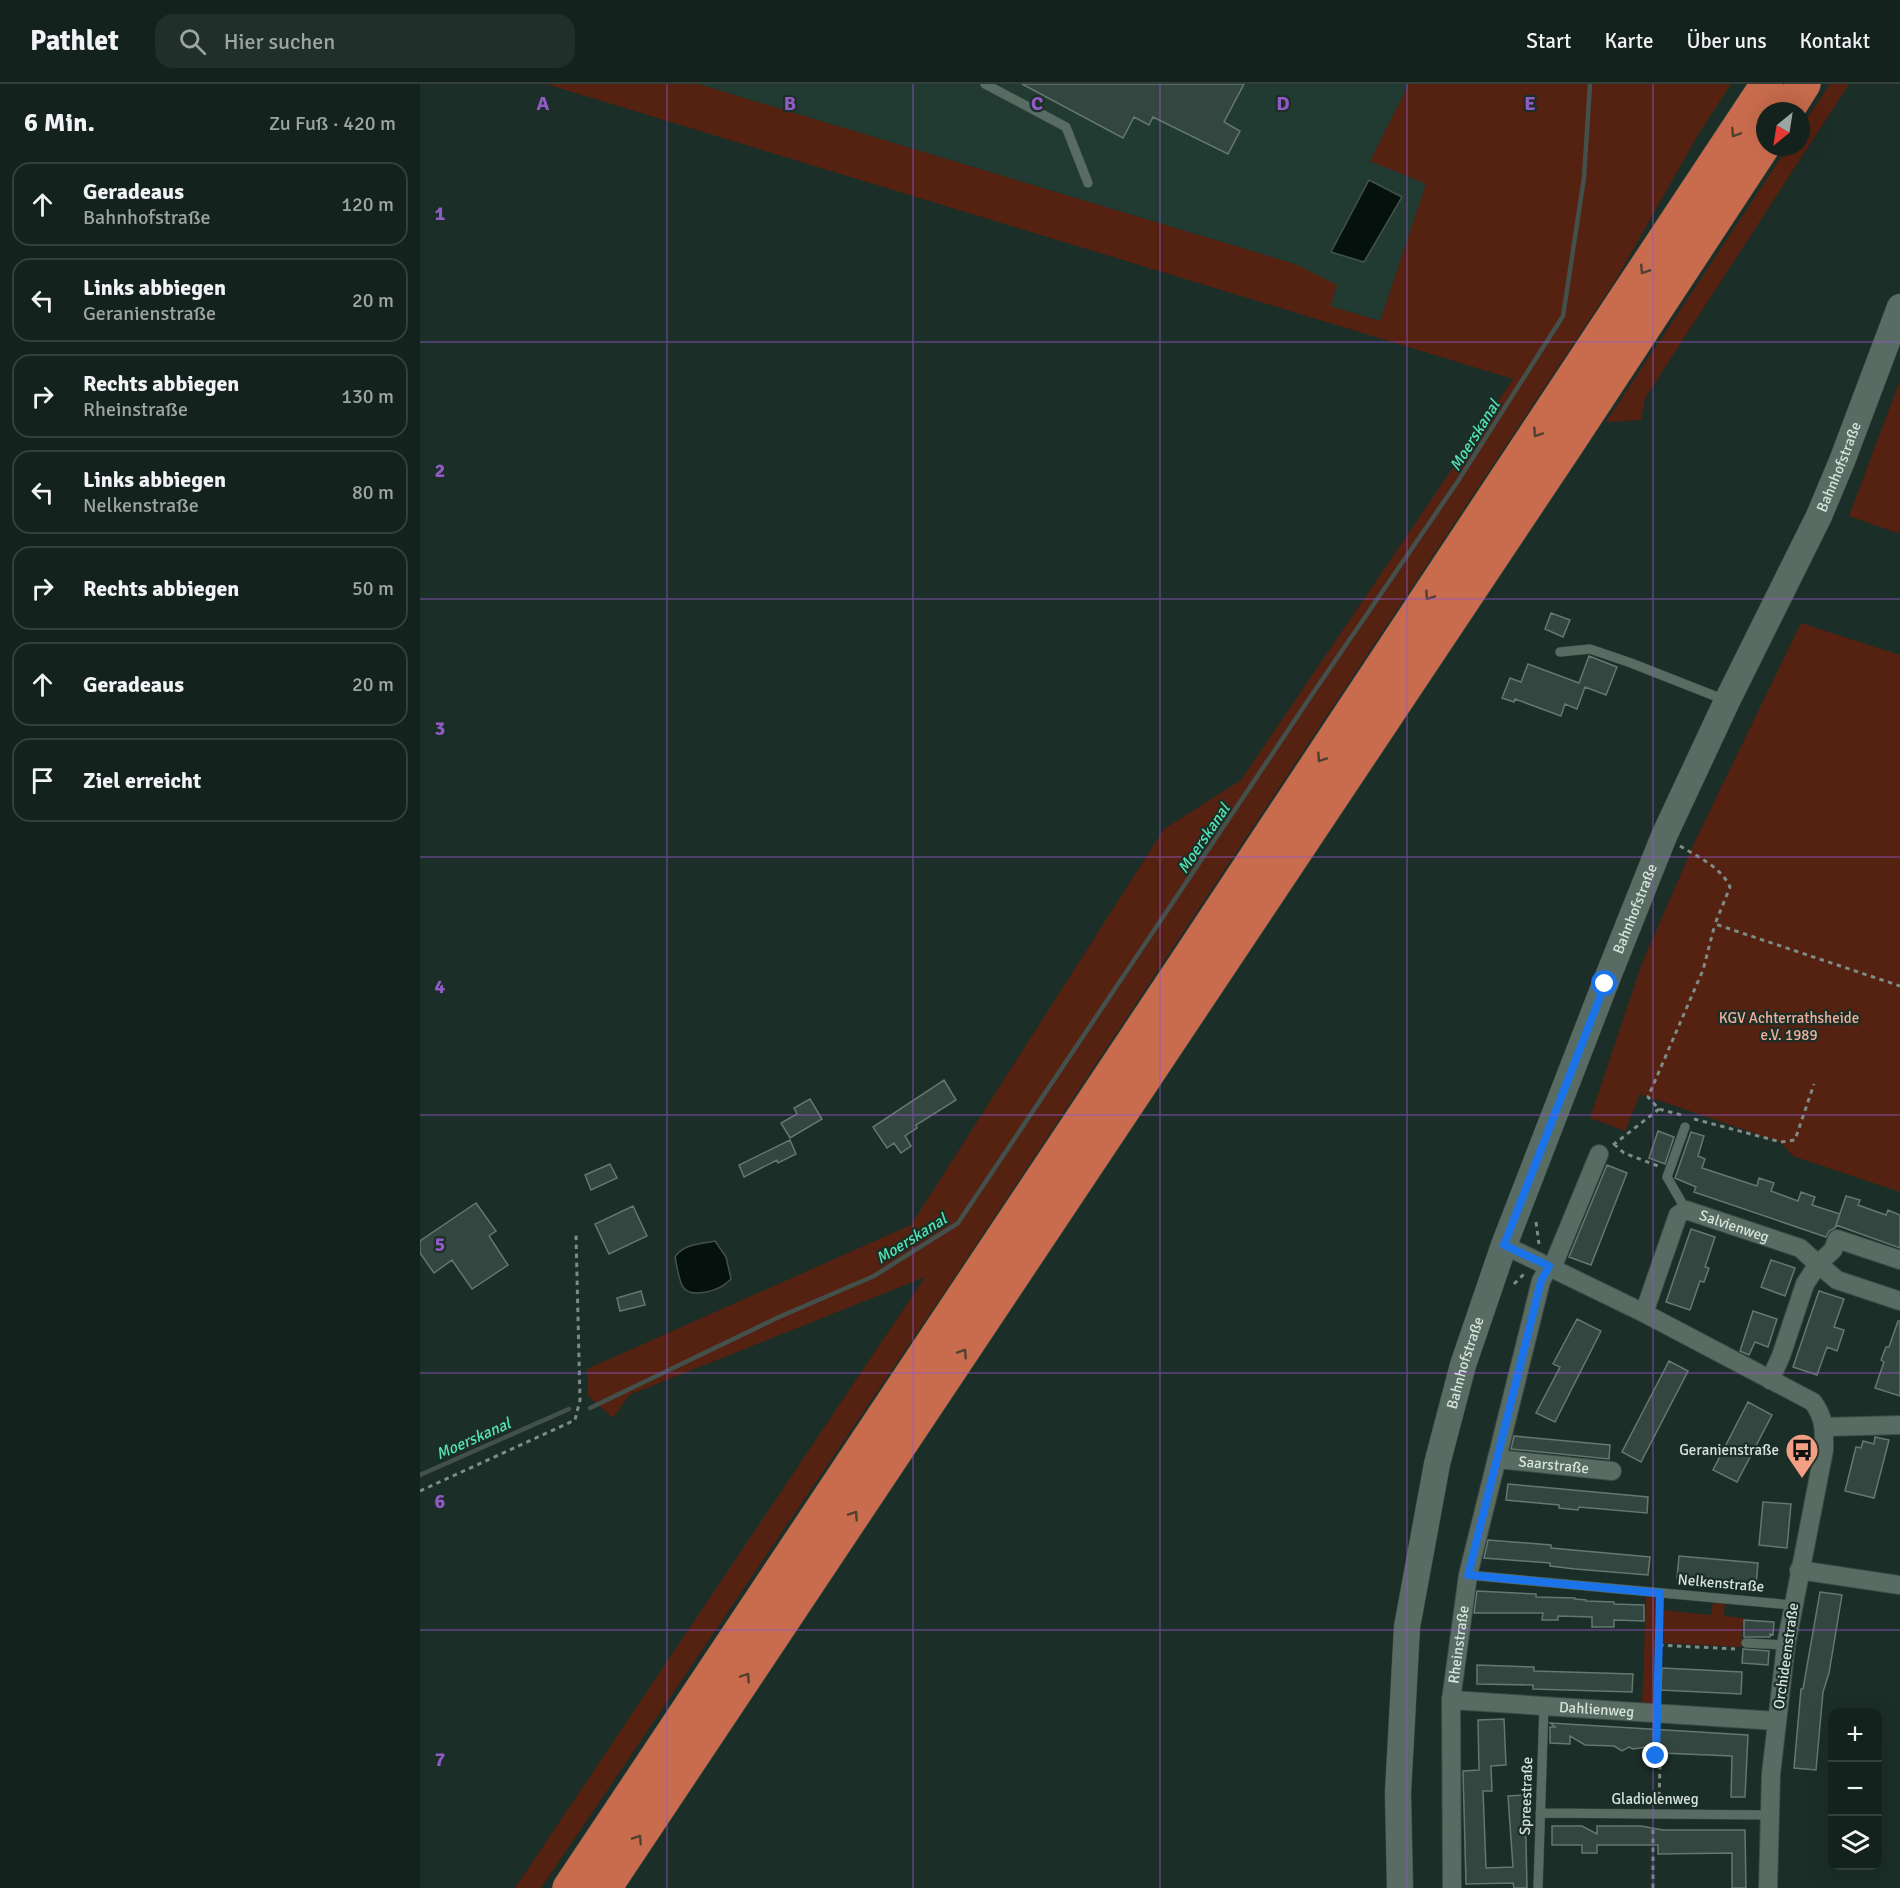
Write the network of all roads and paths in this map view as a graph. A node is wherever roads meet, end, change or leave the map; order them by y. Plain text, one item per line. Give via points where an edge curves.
1 (985, 84) edge
2 (1767, 84) edge
3 (1804, 84) edge
4 (1793, 102) edge
5 (1757, 156) edge
6 (1088, 183) dead end
7 (1900, 307) edge
8 (1560, 652) dead end
9 (1727, 701) junction
10 (1664, 836) junction
11 (1715, 924) junction
12 (1900, 986) edge
13 (1814, 1084) dead end
14 (1659, 1109) junction
15 (1681, 1115) dead end
16 (1692, 1118) dead end
17 (1684, 1127) dead end
18 (1614, 1144) junction
19 (1599, 1154) joint
20 (1669, 1170) junction
21 (1686, 1210) junction
22 (1538, 1215) dead end
23 (576, 1235) dead end
24 (1504, 1245) junction
25 (1900, 1260) edge
26 (1545, 1264) junction
27 (1818, 1264) junction
28 (1512, 1285) dead end
29 (1900, 1301) edge
30 (1644, 1313) junction
31 (1770, 1380) junction
32 (1900, 1425) edge
33 (1824, 1427) junction
34 (1497, 1459) junction
35 (1612, 1471) dead end
36 (420, 1491) edge
37 (1799, 1570) junction
38 (1468, 1575) junction
39 (1900, 1585) edge
40 (1660, 1593) junction
41 (1792, 1605) junction
42 (1746, 1643) joint
43 (1659, 1645) junction
44 (1786, 1645) junction
45 (1451, 1700) junction
46 (1544, 1705) junction
47 (1657, 1713) junction
48 (1777, 1721) junction
49 (1540, 1814) junction
50 (1656, 1814) junction
51 (1770, 1815) junction
52 (569, 1888) edge
53 (605, 1888) edge
54 (1400, 1888) edge
55 (1452, 1888) edge
56 (1538, 1888) edge
57 (1653, 1888) edge
58 (1768, 1888) edge

1 - 6 lane via 1066,127
2 -> 52 highway
3 - 4 highway
53 -> 5 highway
7 - 9 main road, Bahnhofstraße via 1819,516
8 - 9 lane via 1590,649
9 - 10 main road, Bahnhofstraße
10 - 11 path via 1726,878 1730,887
10 - 24 main road, Bahnhofstraße
11 - 12 path
11 - 14 path via 1703,970 1648,1097
13 - 16 path via 1795,1140 1780,1142
14 - 15 path
14 - 18 path
17 - 20 lane
18 - 19 path
18 - 20 path via 1624,1153
19 - 26 street, Rheinstraße
20 - 21 lane via 1667,1177
21 - 27 street, Salvienweg via 1800,1248
21 - 30 street, Salvienweg via 1677,1215
22 - 26 path via 1536,1224
23 - 36 path via 580,1400 575,1420
24 - 26 street
24 - 54 main road, Bahnhofstraße via 1463,1365 1437,1464 1407,1627 1398,1792
25 - 27 street via 1837,1239 1833,1250
26 - 28 path via 1528,1270
26 - 30 street
26 - 34 street, Rheinstraße
27 - 29 street, Salvienweg via 1837,1280
27 - 31 street via 1805,1284
30 - 31 street
31 - 33 street via 1813,1402 1822,1414
32 - 33 street
33 - 37 street, Orchideenstraße via 1824,1450
34 - 35 street, Saarstraße
34 - 38 street, Rheinstraße
37 - 39 street
37 - 41 street, Orchideenstraße
38 - 40 lane, Nelkenstraße
38 - 45 street, Rheinstraße
40 - 41 lane, Nelkenstraße
40 - 43 path
41 - 44 street, Orchideenstraße
42 - 43 path via 1742,1649
42 - 44 lane
43 - 47 path
44 - 48 street, Orchideenstraße
45 - 46 street, Dahlienweg
45 - 55 street, Rheinstraße
46 - 47 street, Dahlienweg
46 - 49 lane, Spreestraße
47 - 48 street, Dahlienweg
47 - 50 path via 1656,1756 1660,1763
48 - 51 street, Orchideenstraße
49 - 50 lane, Gladiolenweg
49 - 56 lane, Spreestraße
50 - 51 lane, Gladiolenweg
50 - 57 path
51 - 58 street, Orchideenstraße

